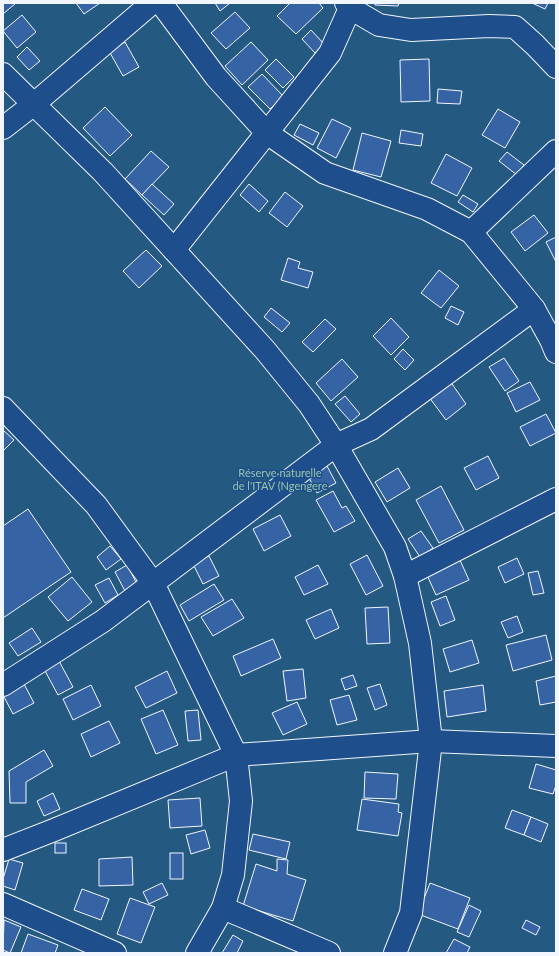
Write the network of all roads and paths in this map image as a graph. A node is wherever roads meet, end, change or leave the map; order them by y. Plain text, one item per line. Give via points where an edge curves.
1 (152, 3) edge
2 (161, 3) edge
3 (348, 5) edge
4 (556, 67) edge
5 (3, 74) edge
6 (34, 104) junction
7 (3, 128) edge
8 (267, 133) junction
9 (556, 150) edge
10 (471, 232) junction
11 (174, 250) junction
12 (534, 309) junction
13 (554, 344) edge
14 (3, 408) edge
15 (336, 444) junction
16 (556, 499) edge
17 (405, 576) junction
18 (153, 583) junction
19 (3, 685) edge
20 (431, 741) junction
21 (556, 746) edge
22 (236, 755) junction
23 (3, 850) edge
24 (3, 904) edge
25 (223, 908) junction
26 (115, 953) edge
27 (197, 953) edge
28 (329, 953) edge
29 (395, 953) edge

1 - 6 street
2 - 8 street via 216,78
3 - 4 street via 379,25 411,30 515,27
3 - 8 street via 330,53
5 - 6 street
6 - 7 street
6 - 11 street via 103,172
8 - 10 street via 325,173 427,209
8 - 11 street
9 - 10 street
10 - 12 street
11 - 15 street via 265,350 309,404
12 - 13 street
12 - 15 street via 371,428
14 - 18 street via 96,505
15 - 17 street via 395,547
15 - 18 street
16 - 17 street
17 - 20 street via 420,643
18 - 19 street via 103,621
18 - 22 street
20 - 21 street
20 - 22 street
20 - 29 street via 411,913
22 - 23 street
22 - 25 street via 241,801 233,875
24 - 26 street
25 - 27 street
25 - 28 street

